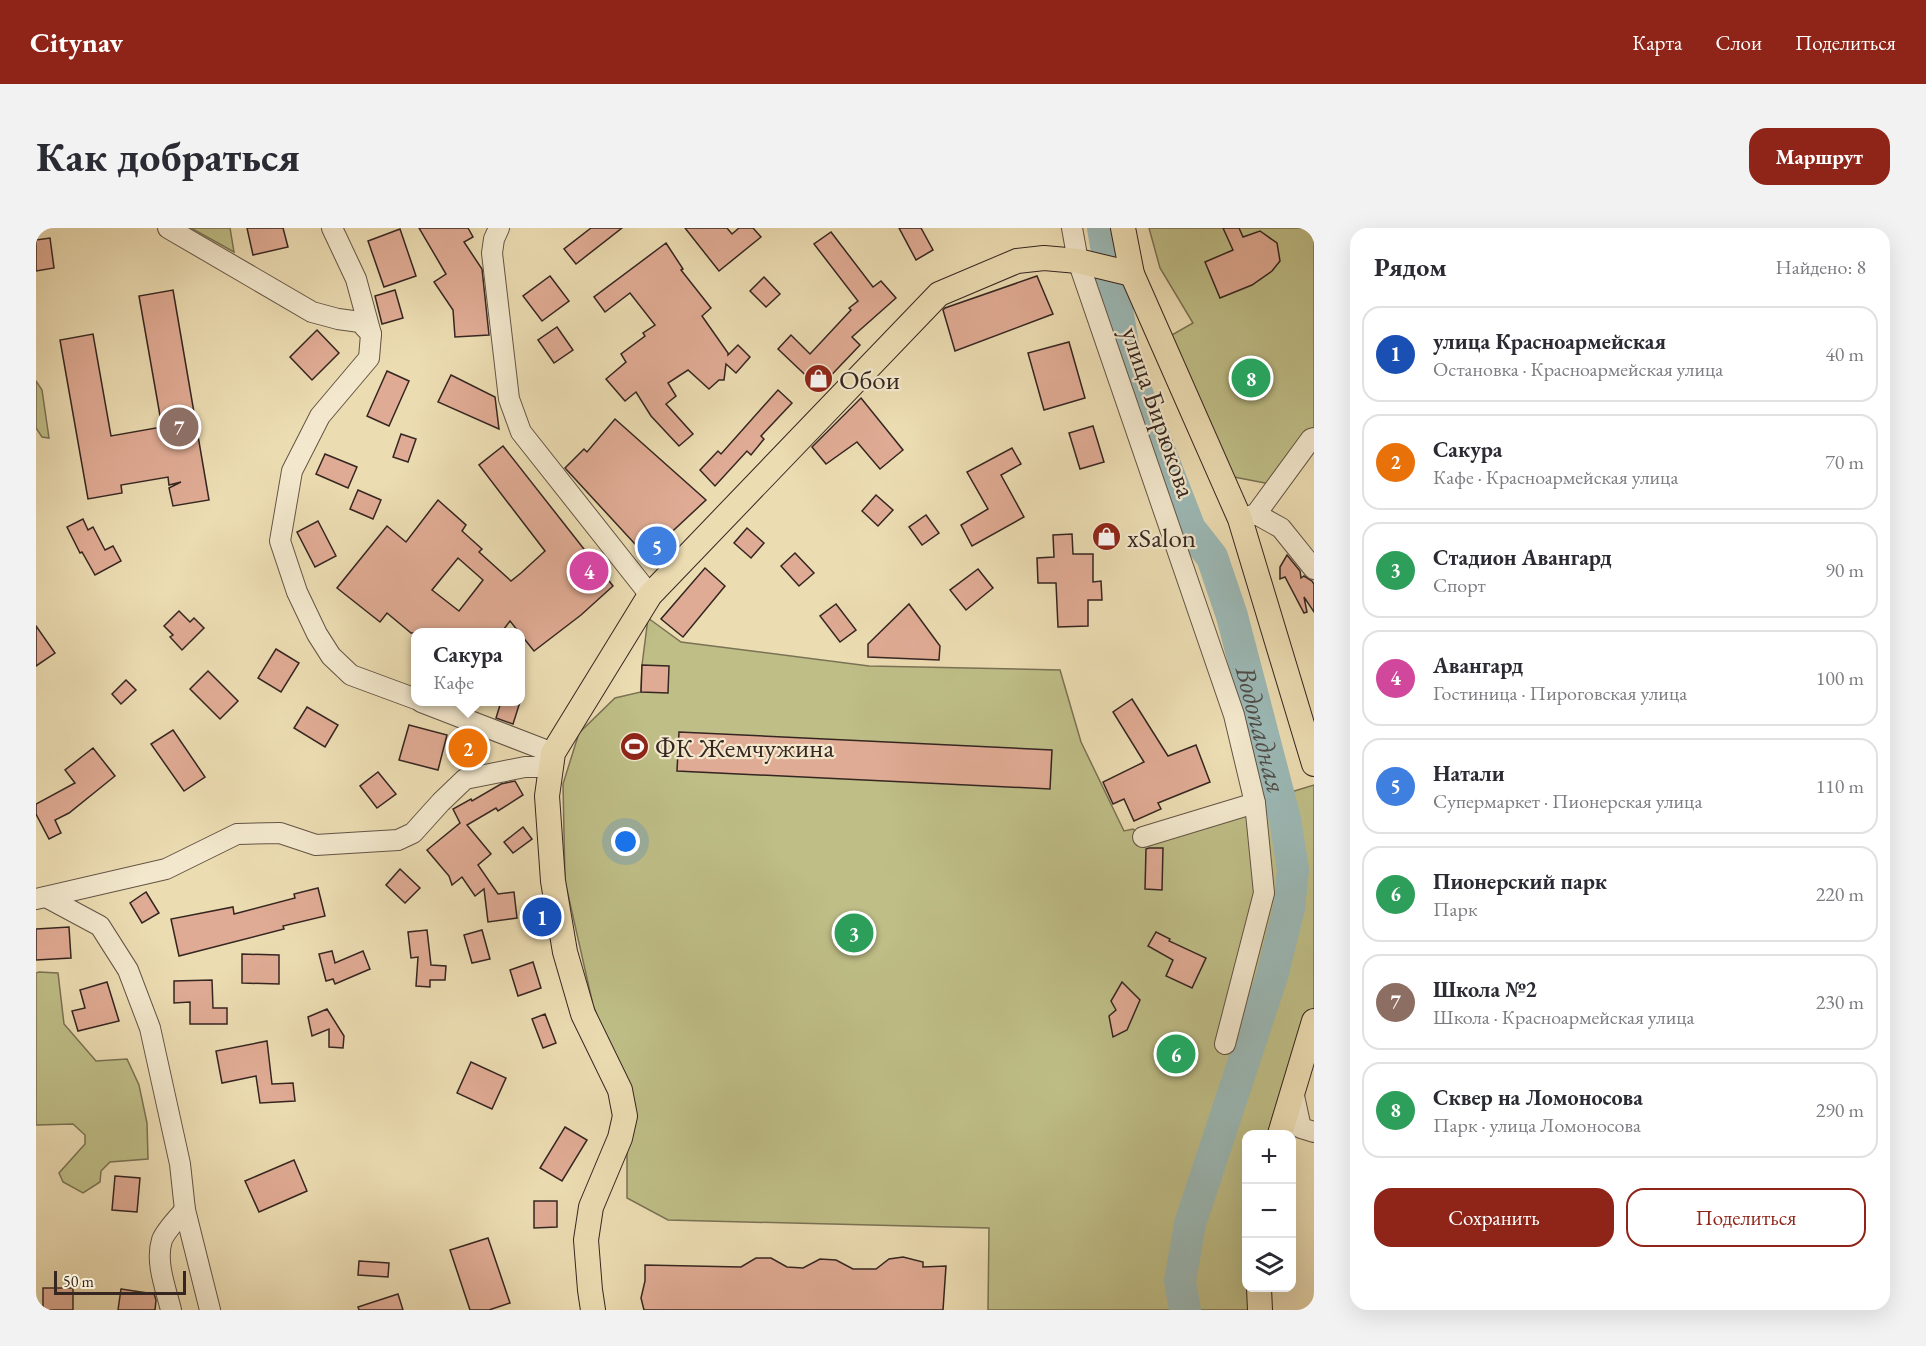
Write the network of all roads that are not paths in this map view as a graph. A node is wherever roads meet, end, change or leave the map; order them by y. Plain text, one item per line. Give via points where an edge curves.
1 (168, 228) edge
2 (332, 228) edge
3 (499, 228) edge
4 (1072, 228) edge
5 (1123, 228) edge
6 (1078, 261) junction
7 (1132, 274) junction
8 (371, 334) junction
9 (1314, 438) edge
10 (1248, 517) junction
11 (1314, 569) edge
12 (650, 595) junction
13 (411, 697) edge
14 (432, 706) edge
15 (552, 760) junction
16 (1314, 764) edge
17 (1255, 803) junction
18 (1143, 837) dead end
19 (41, 898) edge
20 (1314, 1021) edge
21 (1225, 1044) dead end
22 (1293, 1091) junction
23 (1281, 1130) edge
24 (1288, 1130) edge
25 (1314, 1132) edge
26 (185, 1210) junction
27 (1251, 1292) edge
28 (1259, 1292) edge
29 (171, 1310) edge
30 (210, 1310) edge
31 (593, 1310) edge
32 (1251, 1310) edge
33 (1260, 1310) edge

1 - 8 street via 312,312 360,322
2 - 8 street via 356,279
3 - 12 street via 492,253 509,399 521,432
4 - 6 street, улица Бирюкова
5 - 7 main road
6 - 7 main road
6 - 12 main road via 1017,261 939,294
6 - 17 street, улица Бирюкова via 1234,715
7 - 10 main road
8 - 13 street via 369,358 320,416 292,471 280,541 297,592 331,656 351,675
9 - 10 street
10 - 11 street via 1281,528
10 - 16 main road
12 - 15 main road
14 - 15 street via 484,726
15 - 19 street via 465,778 413,833 398,840 316,845 280,833 237,834 166,869
15 - 31 main road via 548,796 553,881 565,952 583,1014 620,1090 625,1116 620,1138 591,1207 586,1239
17 - 18 street
17 - 21 street, улица Бирюкова via 1264,893
19 - 26 street via 100,926 128,970 150,1028 180,1164
20 - 22 main road
22 - 23 main road
22 - 24 main road
22 - 25 street via 1301,1128
26 - 29 street via 162,1238 163,1279
26 - 30 street
27 - 32 main road
28 - 33 main road

